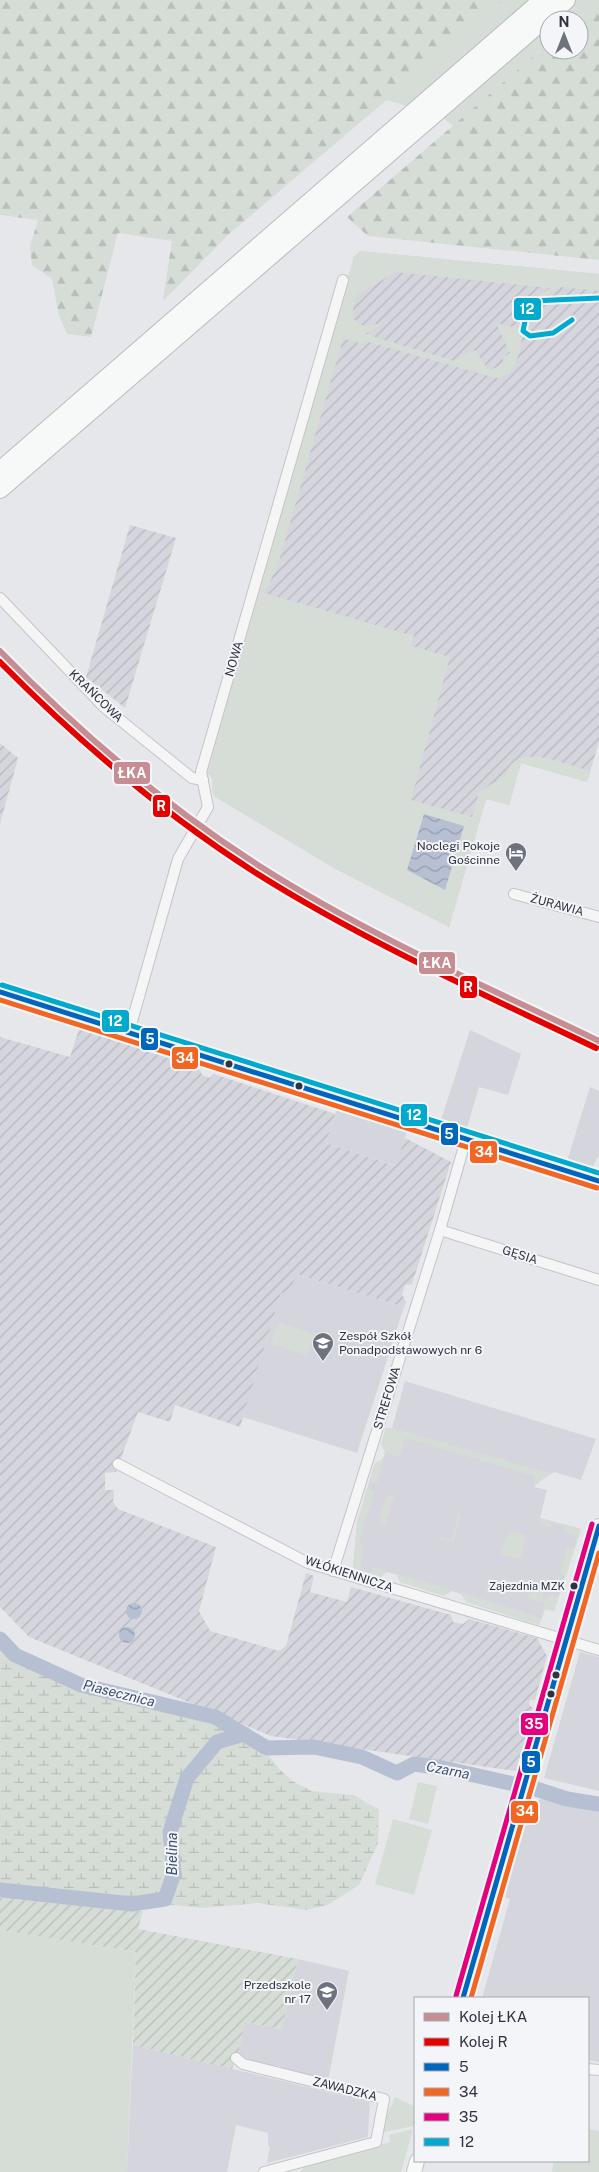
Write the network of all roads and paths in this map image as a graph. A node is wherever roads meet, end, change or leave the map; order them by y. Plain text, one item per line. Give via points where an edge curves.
1 (544, 0) edge
2 (566, 0) edge
3 (344, 280) dead end
4 (0, 471) edge
5 (0, 489) edge
6 (0, 598) edge
7 (202, 780) junction
8 (514, 894) dead end
9 (599, 916) edge
10 (0, 992) edge
11 (129, 1032) junction
12 (466, 1139) junction
13 (599, 1181) edge
14 (440, 1230) junction
15 (599, 1280) edge
16 (118, 1464) dead end
17 (599, 1526) edge
18 (333, 1571) junction
19 (566, 1640) junction
20 (599, 1650) edge
21 (463, 1997) edge
22 (236, 2058) dead end
23 (290, 2169) edge
24 (264, 2172) edge

1 - 4 highway
2 - 5 highway
3 - 7 street, NOWA via 204,763
6 - 7 street, KRAŃCOWA via 104,707 192,778
7 - 11 street, NOWA via 208,807 178,859
8 - 9 street, ŻURAWIA
10 - 11 main road
11 - 12 main road
12 - 13 main road
12 - 14 street, STREFOWA
14 - 15 street, GĘSIA
14 - 18 street, STREFOWA
16 - 18 street, WŁÓKIENNICZA via 308,1563
17 - 19 main road
18 - 19 street, WŁÓKIENNICZA
19 - 20 street, WŁÓKIENNICZA
19 - 21 main road
22 - 23 street, ZAWADZKA via 243,2064 384,2099 376,2142
23 - 24 street, ZAWADZKA

